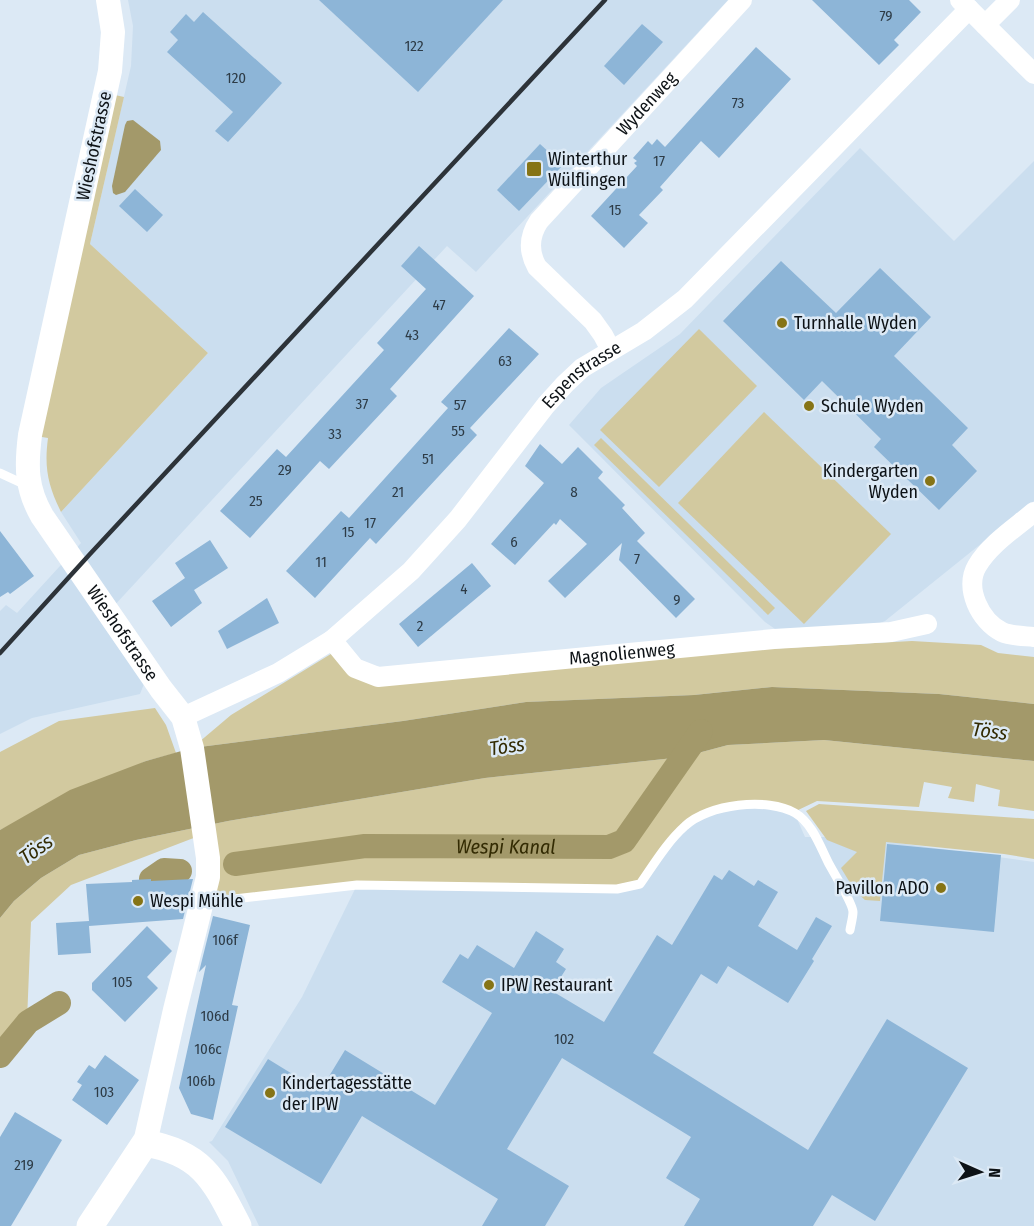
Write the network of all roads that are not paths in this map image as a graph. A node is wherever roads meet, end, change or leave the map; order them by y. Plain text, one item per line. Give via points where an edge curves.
1 (108, 0) edge
2 (742, 0) edge
3 (1010, 0) edge
4 (964, 4) edge
5 (985, 25) junction
6 (1034, 74) edge
7 (611, 350) junction
8 (0, 473) edge
9 (29, 486) junction
10 (1034, 512) edge
11 (927, 624) dead end
12 (1034, 637) edge
13 (332, 640) junction
14 (183, 717) junction
15 (203, 898) junction
16 (850, 930) dead end
17 (146, 1143) junction
18 (90, 1226) edge
19 (238, 1226) edge

1 - 9 street, Wieshofstrasse via 113,32 110,71 30,435
2 - 7 street, Wydenweg via 534,228 530,244 537,267 599,328
3 - 5 street
4 - 5 street
4 - 7 street, Espenstrasse via 685,299 644,331
5 - 6 street
7 - 13 street, Espenstrasse via 565,384 459,519 411,571
8 - 9 lane
9 - 14 street, Wieshofstrasse via 42,516
10 - 12 street via 990,549 976,567 971,586 986,620 1003,633
11 - 13 street, Magnolienweg via 891,632 774,639 378,677 355,668
13 - 14 street, Espenstrasse via 278,673
14 - 15 street, Wieshofstrasse via 192,748 208,858
15 - 16 lane via 216,901 357,885 617,889 640,884 687,824 711,811 740,805 771,806 794,812 813,832 854,910
15 - 17 street, Wieshofstrasse
17 - 18 main road
17 - 19 main road via 163,1146 210,1174

